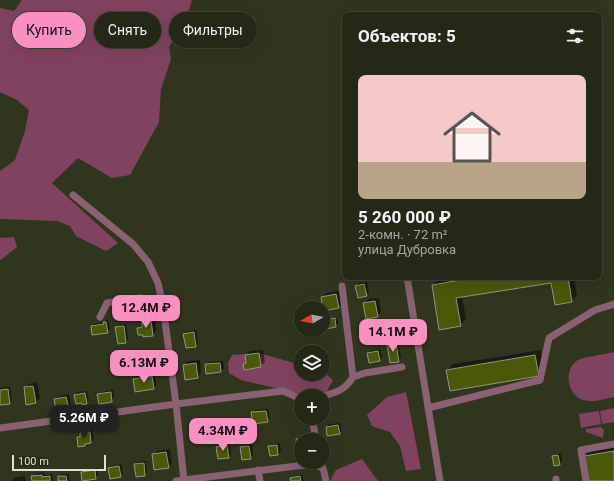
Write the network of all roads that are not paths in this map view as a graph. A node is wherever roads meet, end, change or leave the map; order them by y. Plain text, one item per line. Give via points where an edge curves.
1 (73, 195) dead end
2 (407, 280) edge
3 (342, 286) dead end
4 (614, 304) edge
5 (162, 306) junction
6 (100, 317) dead end
7 (402, 367) dead end
8 (353, 377) junction
9 (330, 394) edge
10 (294, 396) edge
11 (176, 404) junction
12 (428, 408) junction
13 (0, 428) edge
14 (614, 444) edge
15 (294, 466) edge
16 (323, 469) edge
17 (258, 470) junction
18 (184, 480) edge
19 (176, 481) edge
20 (260, 481) edge
21 (326, 481) edge
22 (440, 481) edge
23 (586, 481) edge

1 - 5 street via 133,244 148,262 158,283
2 - 12 street
3 - 8 street
4 - 12 street via 595,310 549,338 540,380
5 - 6 street via 156,300 140,298 107,303
5 - 11 street
7 - 8 street
8 - 9 street via 348,385
10 - 11 street via 283,391
11 - 13 street
11 - 18 street
12 - 22 street
14 - 23 street via 581,450
15 - 17 street
16 - 21 street
17 - 18 street
17 - 20 street
18 - 19 street

